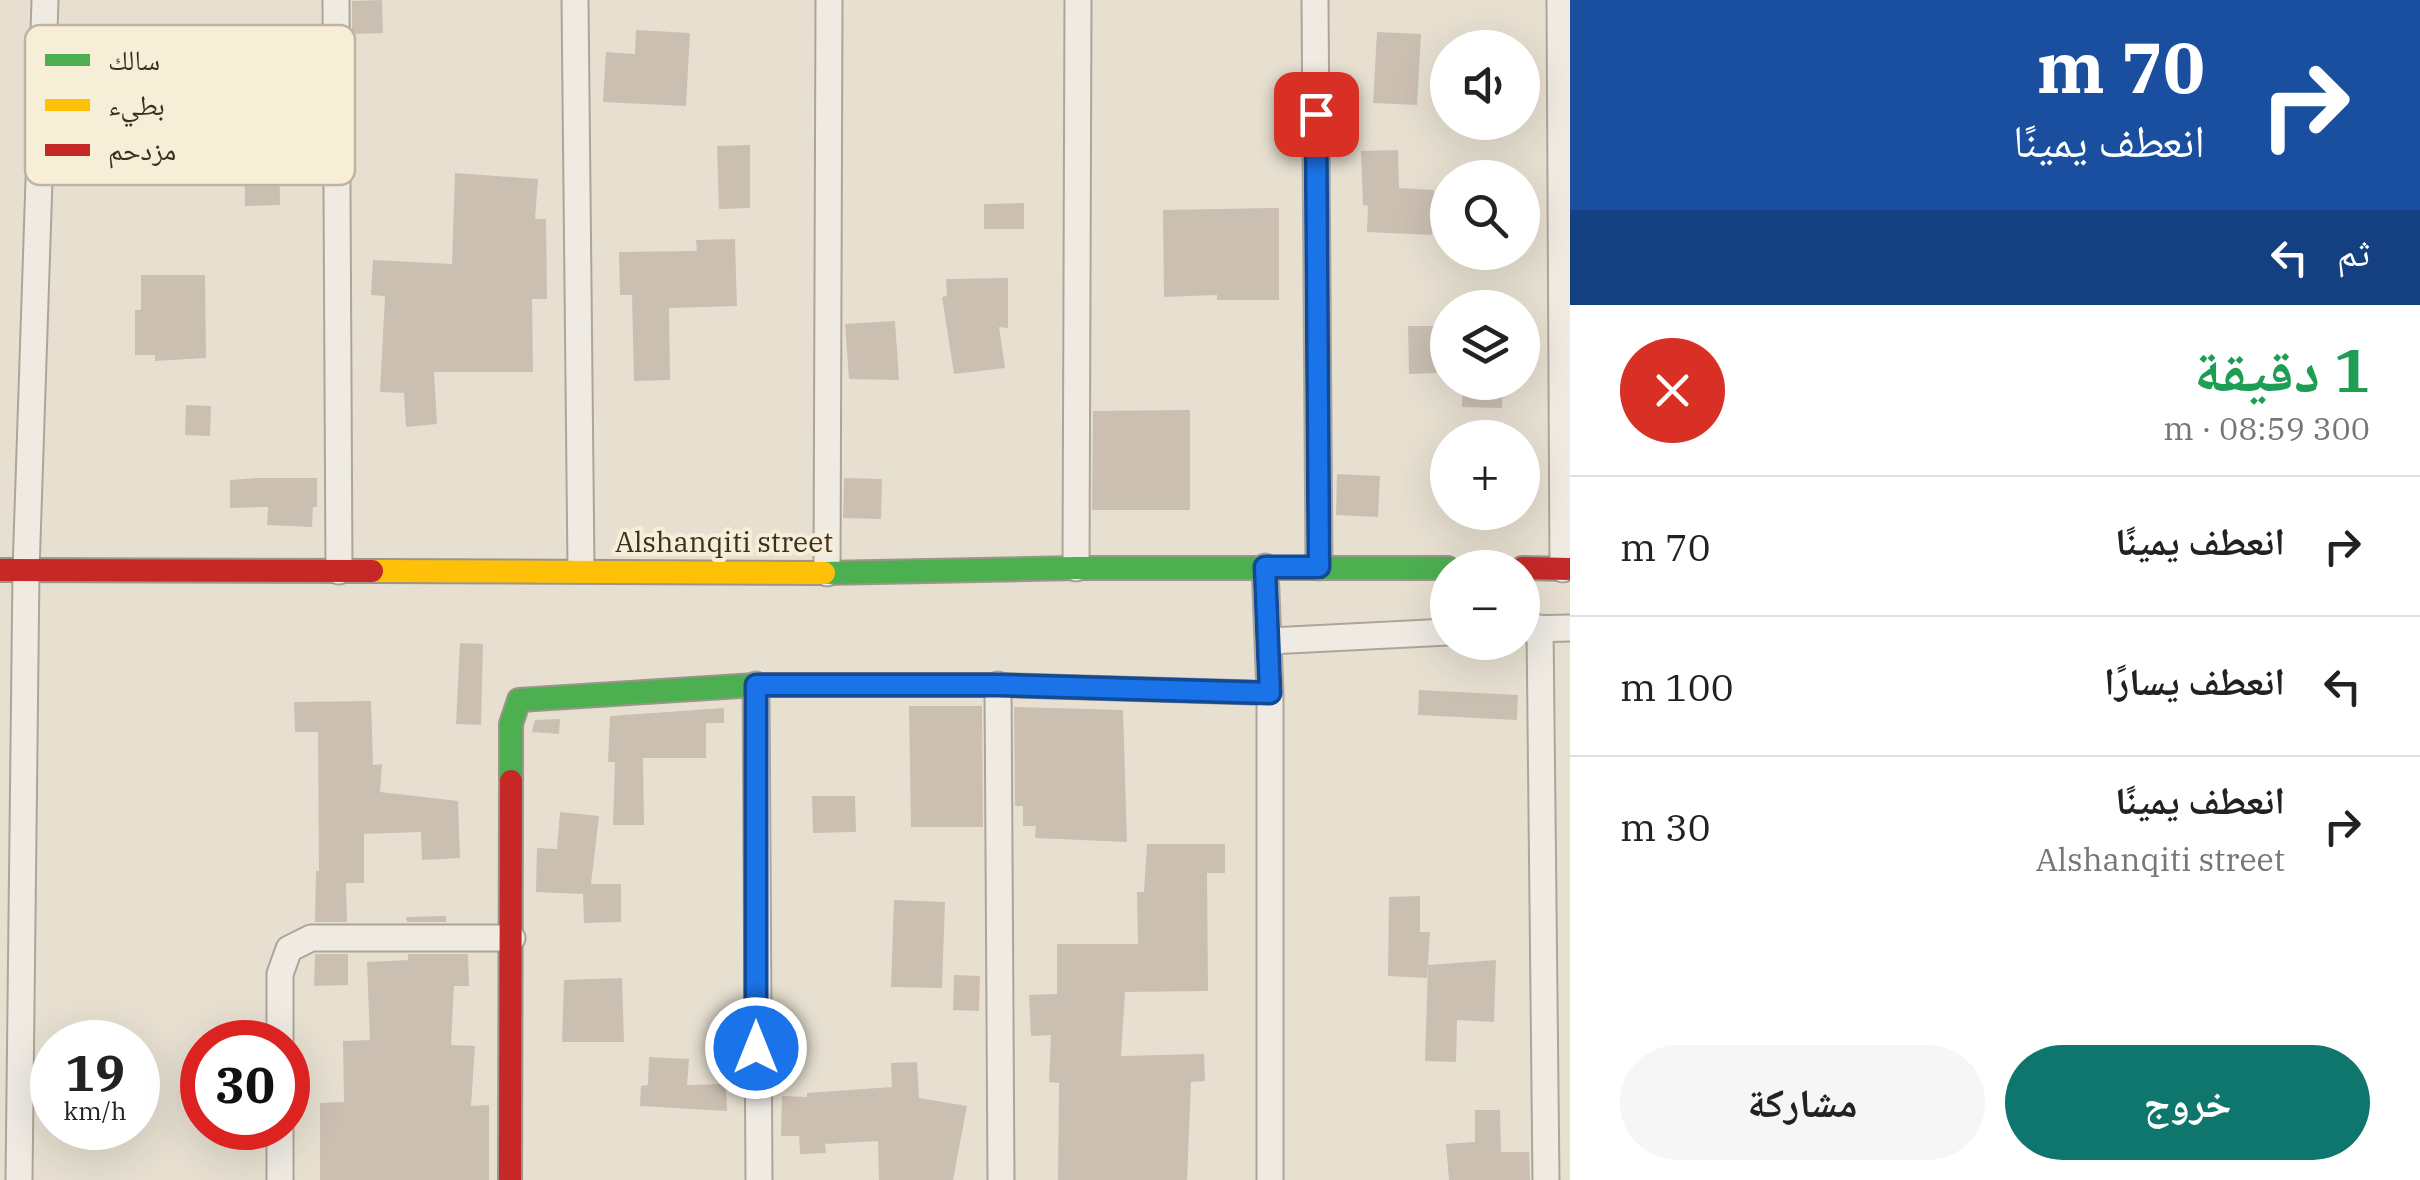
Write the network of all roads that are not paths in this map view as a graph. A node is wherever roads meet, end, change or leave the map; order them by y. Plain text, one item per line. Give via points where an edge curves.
1 (45, 0) edge
2 (336, 0) edge
3 (576, 0) edge
4 (829, 0) edge
5 (1078, 0) edge
6 (1316, 0) edge
7 (1560, 0) edge
8 (44, 25) edge
9 (336, 25) edge
10 (35, 185) edge
11 (337, 185) edge
12 (1265, 567) junction
13 (1319, 567) junction
14 (1076, 568) junction
15 (1430, 568) edge
16 (1540, 568) edge
17 (1566, 569) edge
18 (339, 570) junction
19 (581, 570) junction
20 (13, 571) edge
21 (827, 573) junction
22 (1540, 628) edge
23 (1570, 628) edge
24 (1430, 633) edge
25 (1269, 641) junction
26 (1532, 660) edge
27 (756, 685) junction
28 (998, 685) junction
29 (1270, 693) junction
30 (512, 938) junction
31 (1543, 945) junction
32 (1570, 945) edge
33 (10, 982) edge
34 (280, 1020) edge
35 (280, 1150) edge
36 (20, 1180) edge
37 (280, 1180) edge
38 (510, 1180) edge
39 (758, 1180) edge
40 (1000, 1180) edge
41 (1270, 1180) edge
42 (1546, 1180) edge

1 - 8 street
2 - 9 street
3 - 19 street
4 - 21 street
5 - 14 street
6 - 13 street
7 - 17 street
10 - 20 street
11 - 18 street
12 - 13 street, Alshanqiti street
12 - 14 street, Alshanqiti street
12 - 25 street
13 - 15 street, Alshanqiti street
14 - 21 street, Alshanqiti street
16 - 17 street
18 - 19 street, Alshanqiti street
18 - 20 street, Alshanqiti street
19 - 21 street, Alshanqiti street
20 - 33 street
22 - 23 street
24 - 25 street
25 - 29 street
26 - 31 street
27 - 28 street
27 - 30 street via 519,700 511,724
27 - 39 street
28 - 29 street
28 - 40 street
29 - 41 street
30 - 34 street via 311,938 289,949 280,974
30 - 38 street
31 - 32 street
31 - 42 street
33 - 36 street
35 - 37 street

